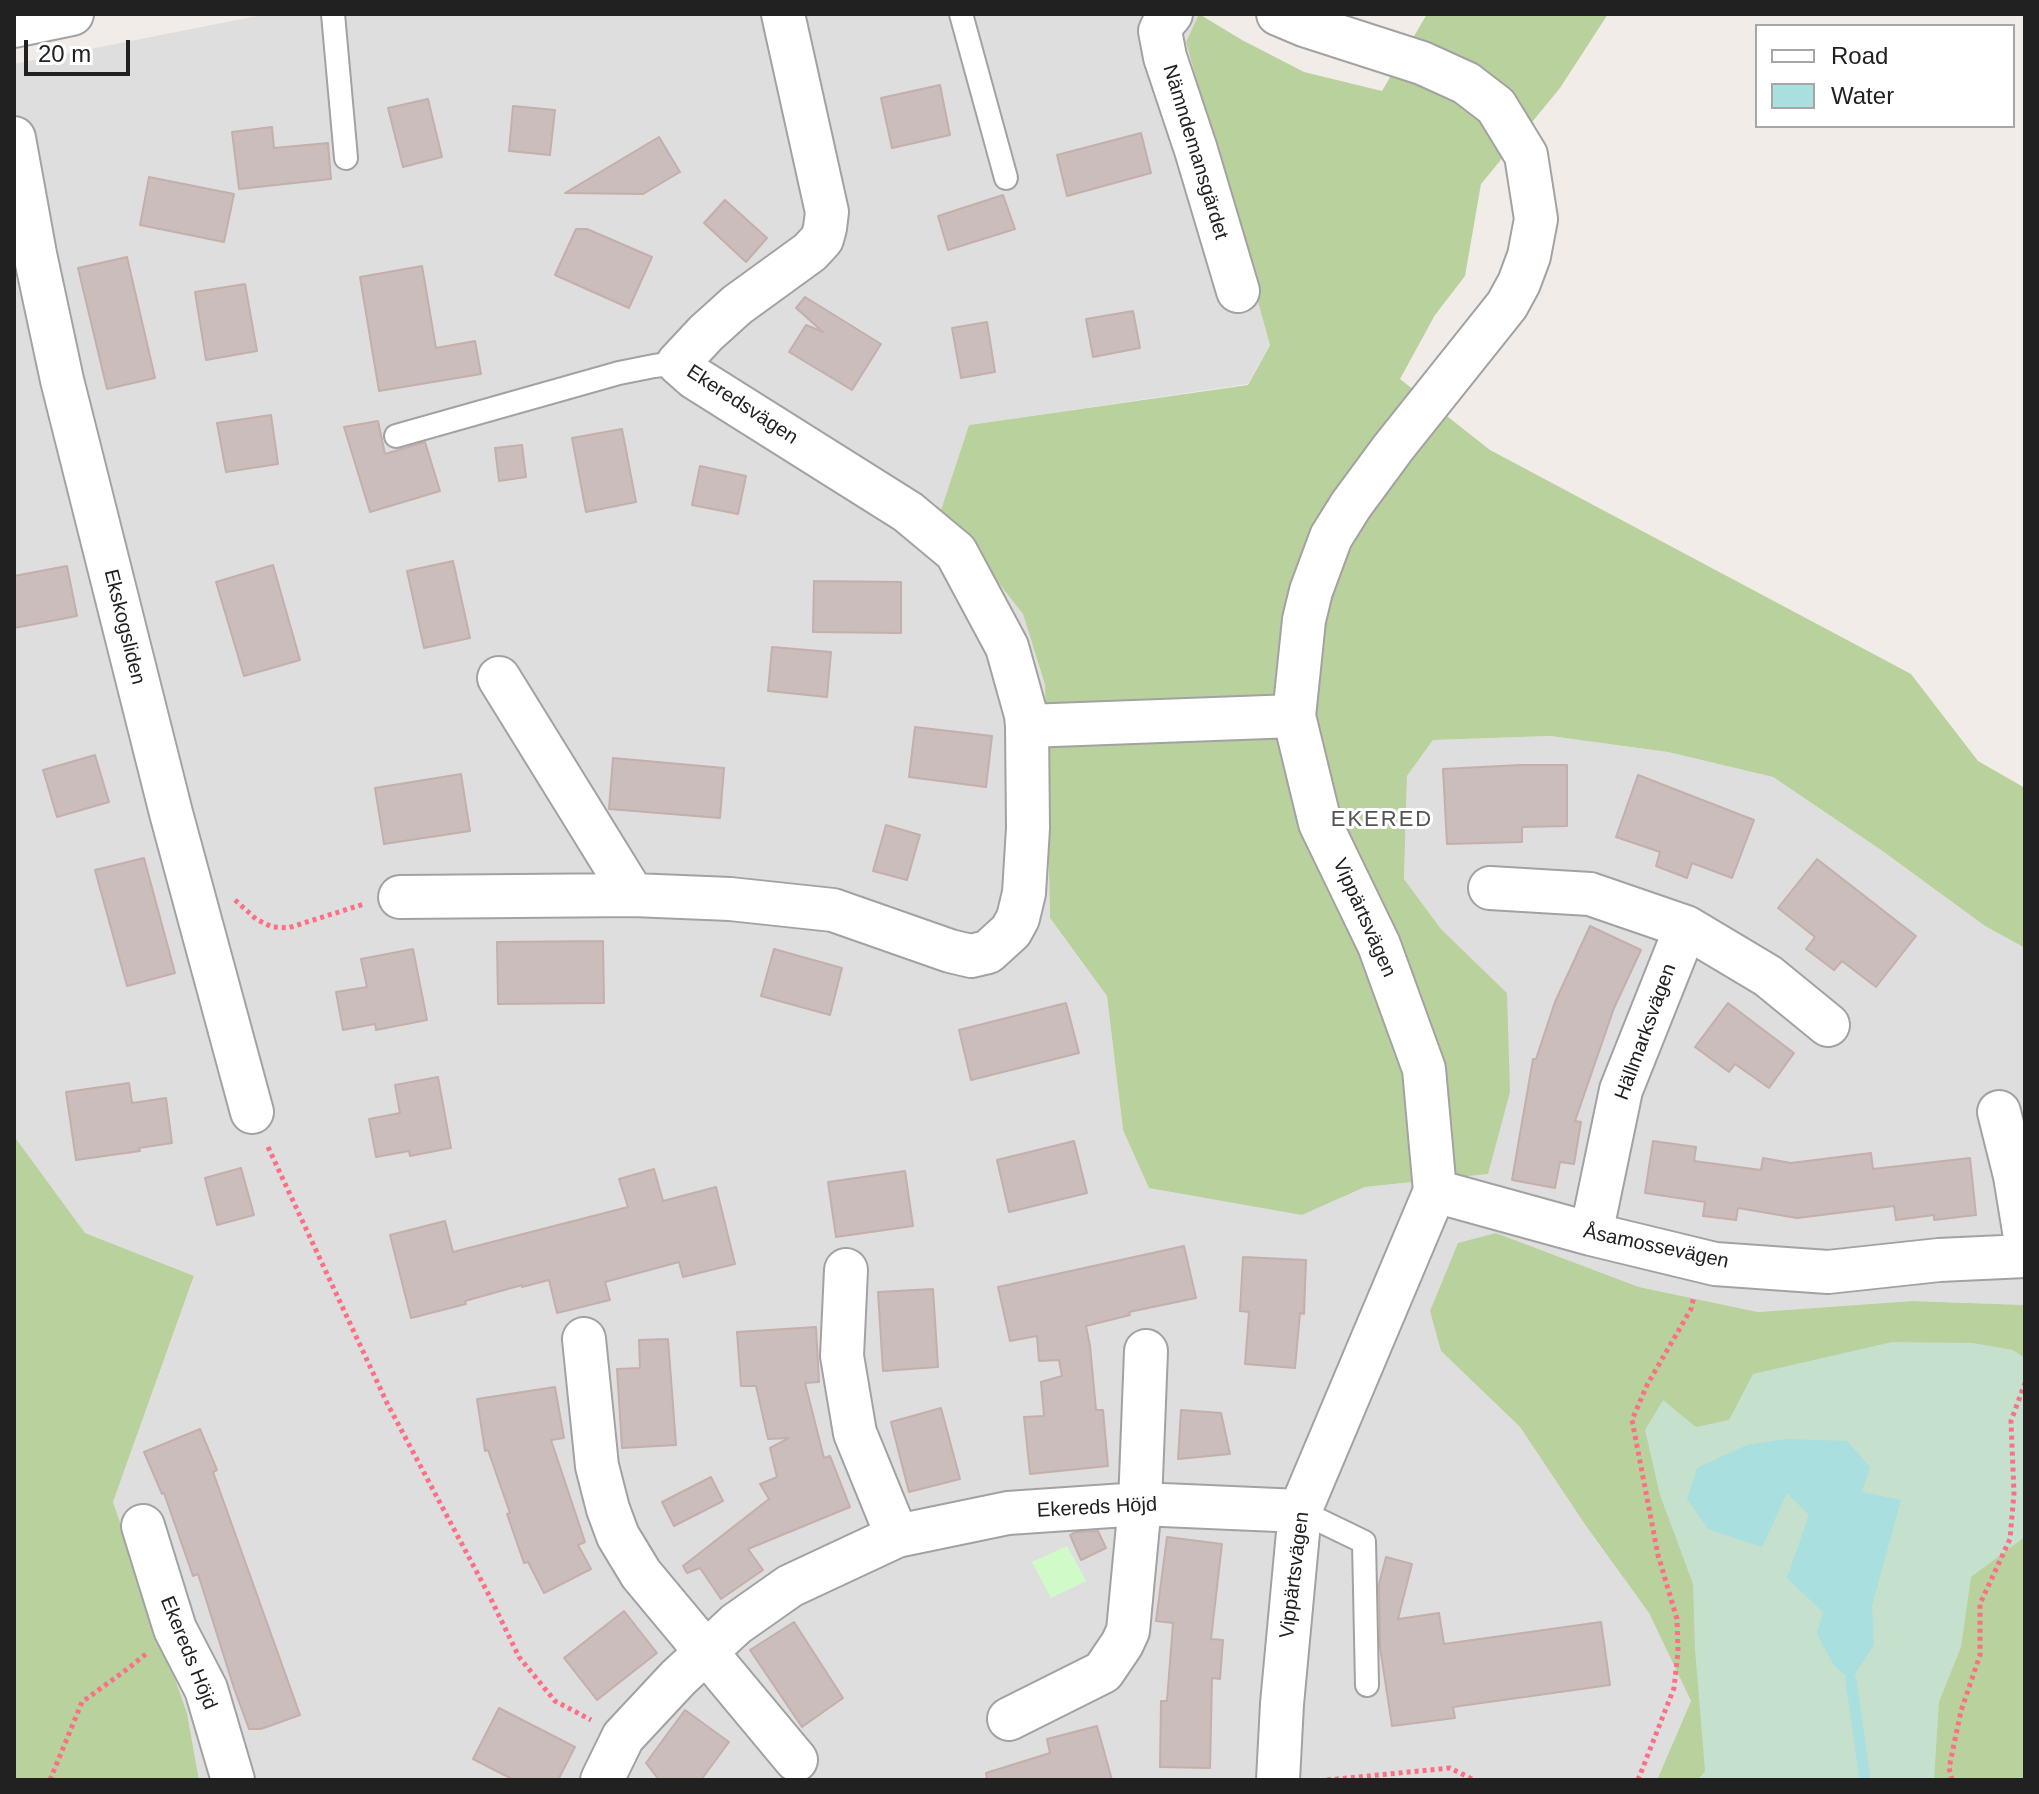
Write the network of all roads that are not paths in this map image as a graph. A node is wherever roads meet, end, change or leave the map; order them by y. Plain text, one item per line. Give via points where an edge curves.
1 (72, 14) edge
2 (333, 14) edge
3 (783, 14) edge
4 (961, 14) edge
5 (1171, 14) edge
6 (1278, 14) edge
7 (14, 26) edge
8 (14, 138) edge
9 (346, 158) dead end
10 (1006, 178) dead end
11 (1238, 291) dead end
12 (678, 363) junction
13 (396, 436) dead end
14 (499, 678) dead end
15 (1294, 716) junction
16 (1027, 726) junction
17 (1490, 888) dead end
18 (633, 895) junction
19 (400, 897) road end
20 (1686, 927) junction
21 (1828, 1025) dead end
22 (252, 1112) road end
23 (1999, 1112) dead end
24 (1435, 1191) junction
25 (1591, 1234) junction
26 (2025, 1237) edge
27 (2025, 1256) edge
28 (846, 1270) dead end
29 (584, 1339) dead end
30 (1146, 1351) dead end
31 (1140, 1504) junction
32 (1300, 1511) junction
33 (143, 1526) dead end
34 (897, 1536) junction
35 (706, 1650) junction
36 (1367, 1685) dead end
37 (1009, 1719) dead end
38 (796, 1760) dead end
39 (233, 1780) edge
40 (602, 1780) edge
41 (1278, 1780) edge

1 - 7 street
2 - 9 lane
3 - 12 street, Ekeredsvägen via 827,212 822,239 737,305
4 - 10 lane
5 - 11 street, Nämndemansgärdet via 1160,31 1165,57
6 - 15 street, Vippärtsvägen via 1422,63 1466,83 1496,106 1526,155 1536,219 1529,256 1507,305 1393,448 1331,537 1304,620
8 - 22 street, Ekskogsliden via 62,380
12 - 13 lane via 619,373
12 - 16 street, Ekeredsvägen via 908,512 956,552 1007,647
14 - 18 street
15 - 16 street
15 - 24 street, Vippärtsvägen via 1320,823 1379,945 1424,1069
16 - 18 street, Ekeredsvägen via 1024,893 1011,931 988,952 971,956 950,951 833,910
17 - 20 street via 1590,894
18 - 19 street, Ekeredsvägen
20 - 21 street via 1768,976
20 - 25 street, Hällmarksvägen via 1621,1090
23 - 26 street
24 - 25 street, Åsamossevägen
24 - 32 street, Vippärtsvägen
25 - 27 street, Åsamossevägen via 1715,1264 1828,1272
28 - 34 street via 842,1356 855,1433
29 - 35 street via 597,1466 618,1536 641,1574
30 - 31 street
31 - 32 street, Ekereds Höjd
31 - 34 street, Ekereds Höjd via 1008,1513
31 - 37 street via 1128,1631 1122,1644 1103,1672
32 - 36 lane via 1364,1542
32 - 41 street, Vippärtsvägen
33 - 39 street, Ekereds Höjd via 175,1629 206,1689
34 - 35 street, Ekereds Höjd via 790,1586
35 - 38 street
35 - 40 street, Ekereds Höjd via 623,1737

